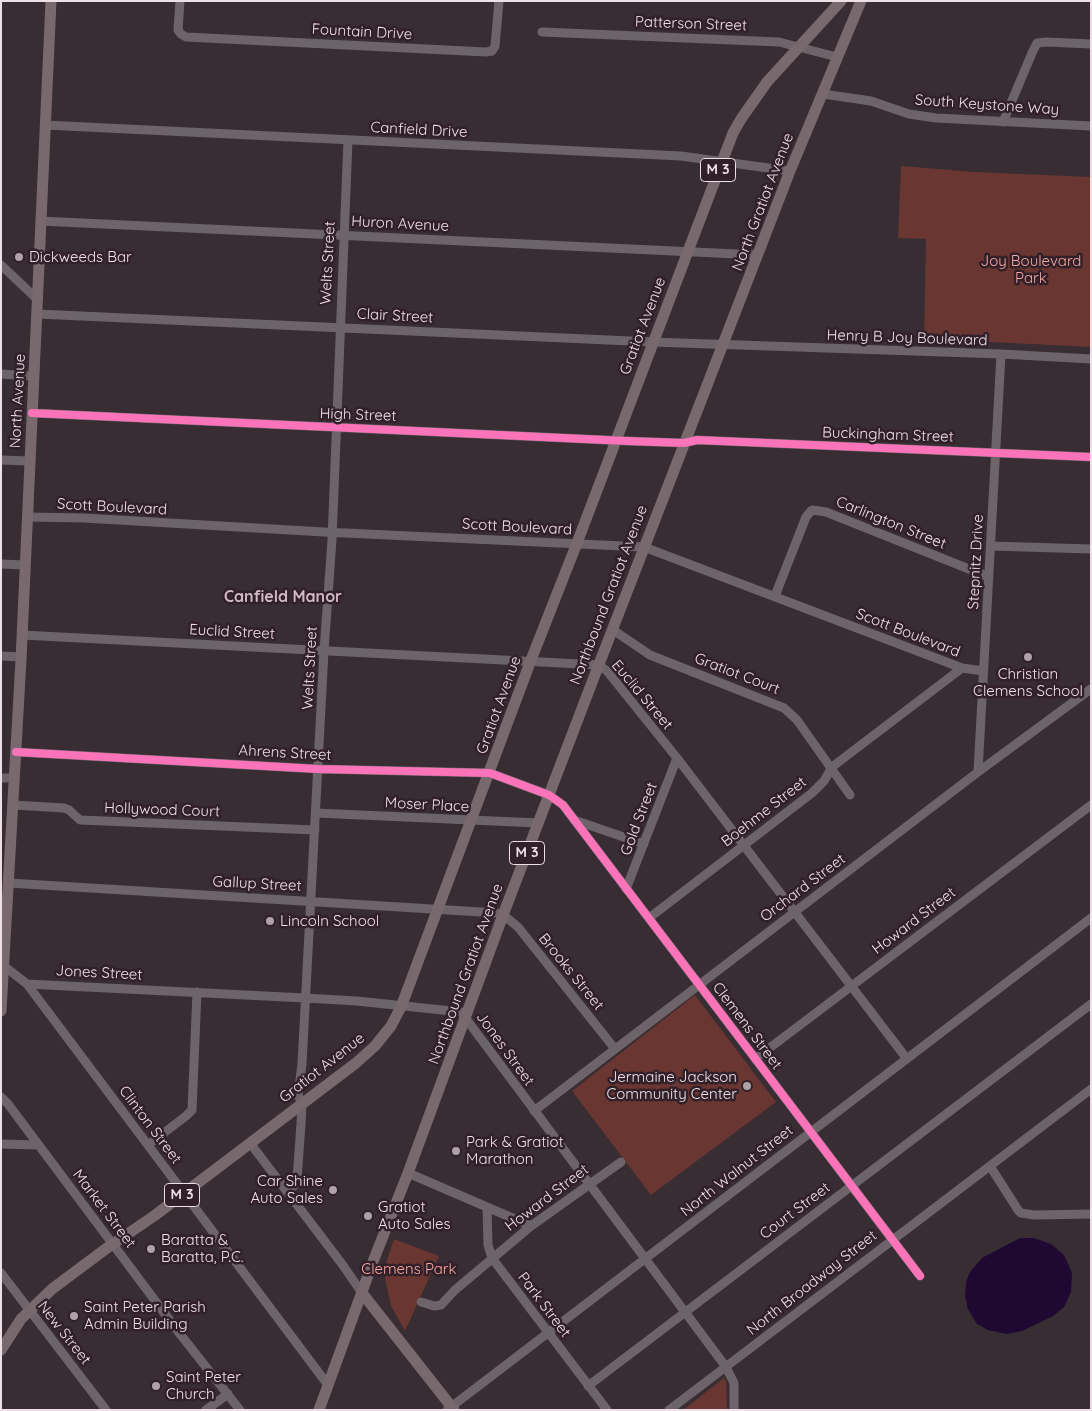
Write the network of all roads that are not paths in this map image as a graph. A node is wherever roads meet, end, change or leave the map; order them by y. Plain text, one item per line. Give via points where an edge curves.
1 (51, 1) edge
2 (180, 1) edge
3 (499, 1) edge
4 (841, 1) edge
5 (861, 1) edge
6 (542, 32) dead end
7 (1091, 44) edge
8 (800, 47) junction
9 (837, 57) junction
10 (823, 94) junction
11 (1003, 122) junction
12 (45, 125) junction
13 (1091, 126) edge
14 (348, 140) junction
15 (722, 162) junction
16 (790, 171) junction
17 (40, 221) junction
18 (343, 235) junction
19 (687, 251) junction
20 (758, 255) junction
21 (1, 265) edge
22 (38, 299) junction
23 (37, 314) junction
24 (339, 327) junction
25 (652, 342) junction
26 (723, 345) junction
27 (1001, 354) junction
28 (1091, 359) edge
29 (1, 374) edge
30 (34, 376) junction
31 (32, 413) junction
32 (696, 414) joint
33 (335, 428) junction
34 (616, 441) junction
35 (684, 444) junction
36 (996, 453) junction
37 (1091, 457) edge
38 (1, 460) edge
39 (30, 461) junction
40 (27, 517) junction
41 (332, 532) junction
42 (577, 543) junction
43 (991, 546) junction
44 (644, 547) junction
45 (1091, 549) edge
46 (1, 564) edge
47 (24, 565) junction
48 (989, 578) junction
49 (775, 596) junction
50 (613, 630) junction
51 (22, 635) junction
52 (324, 650) junction
53 (1, 656) edge
54 (21, 657) junction
55 (530, 660) junction
56 (598, 665) junction
57 (962, 668) junction
58 (983, 671) junction
59 (1091, 689) edge
60 (16, 752) junction
61 (677, 758) junction
62 (832, 767) junction
63 (318, 769) junction
64 (978, 772) junction
65 (490, 774) junction
66 (1, 778) edge
67 (14, 778) junction
68 (549, 795) junction
69 (850, 795) dead end
70 (13, 805) junction
71 (1091, 805) edge
72 (316, 813) junction
73 (574, 820) junction
74 (470, 821) junction
75 (538, 823) junction
76 (315, 830) junction
77 (644, 844) junction
78 (743, 846) junction
79 (7, 877) edge
80 (626, 889) junction
81 (311, 901) junction
82 (437, 909) junction
83 (794, 912) junction
84 (503, 916) junction
85 (649, 918) junction
86 (1091, 918) edge
87 (3, 964) edge
88 (24, 981) junction
89 (3, 984) junction
90 (699, 985) junction
91 (850, 986) junction
92 (197, 992) junction
93 (305, 998) junction
94 (1091, 1004) edge
95 (401, 1007) junction
96 (1, 1011) edge
97 (465, 1018) junction
98 (615, 1048) junction
99 (755, 1059) junction
100 (907, 1059) junction
101 (1091, 1089) edge
102 (1, 1097) edge
103 (302, 1104) junction
104 (534, 1111) junction
105 (810, 1132) junction
106 (250, 1143) junction
107 (1, 1144) edge
108 (39, 1145) junction
109 (148, 1145) junction
110 (621, 1162) dead end
111 (990, 1166) junction
112 (408, 1174) junction
113 (588, 1184) junction
114 (851, 1186) junction
115 (287, 1192) junction
116 (184, 1193) junction
117 (487, 1207) junction
118 (1091, 1214) edge
119 (531, 1226) junction
120 (892, 1239) junction
121 (113, 1244) junction
122 (492, 1258) junction
123 (645, 1260) junction
124 (1, 1273) edge
125 (920, 1276) dead end
126 (362, 1293) junction
127 (421, 1302) dead end
128 (29, 1310) junction
129 (685, 1312) junction
130 (547, 1333) junction
131 (1, 1350) edge
132 (726, 1367) junction
133 (328, 1385) junction
134 (588, 1386) junction
135 (228, 1394) junction
136 (734, 1408) dead end
137 (451, 1409) edge
138 (106, 1410) edge
139 (206, 1410) edge
140 (240, 1410) edge
141 (319, 1410) edge
142 (607, 1410) edge
143 (669, 1410) edge

1 - 12 main road, North Avenue
2 - 3 street, Fountain Drive via 178,26 181,34 190,37 486,52 492,51 496,42
4 - 8 main road, Gratiot Avenue / M 3
5 - 9 main road, North Gratiot Avenue / M 3
6 - 8 street, Patterson Street via 779,42
7 - 11 street via 1037,43
8 - 9 street, Patterson Street
8 - 15 main road, Gratiot Avenue / M 3 via 767,82 741,119
9 - 10 main road, North Gratiot Avenue / M 3
10 - 11 street, South Keystone Way via 871,100 921,116
10 - 16 main road, North Gratiot Avenue / M 3
11 - 13 street, South Keystone Way
12 - 14 street, Canfield Drive
12 - 17 main road, North Avenue
14 - 15 street, Canfield Drive via 681,156
14 - 18 street, Welts Street
15 - 16 street, Canfield Drive
15 - 19 main road, Gratiot Avenue / M 3
16 - 20 main road, North Gratiot Avenue / M 3
17 - 18 street, Huron Avenue
17 - 22 main road, North Avenue
18 - 19 street, Huron Avenue
18 - 24 street, Welts Street
19 - 20 street, Huron Avenue
19 - 25 main road, Gratiot Avenue / M 3
20 - 26 main road, North Gratiot Avenue / M 3
21 - 22 street
22 - 23 main road, North Avenue
23 - 24 street, Clair Street
23 - 30 main road, North Avenue
24 - 25 street, Clair Street
24 - 33 street, Welts Street
25 - 26 street, Clair Street
25 - 34 main road, Gratiot Avenue / M 3
26 - 27 street, Henry B Joy Boulevard
26 - 32 main road, North Gratiot Avenue / M 3
27 - 28 street, Henry B Joy Boulevard
27 - 36 street, Stepnitz Drive
29 - 30 street
30 - 31 main road, North Avenue
31 - 33 street, High Street
31 - 39 main road, North Avenue
32 - 35 main road, Northbound Gratiot Avenue / M 3
33 - 34 street, High Street
33 - 41 street, Welts Street
34 - 35 street, High Street
34 - 42 main road, Gratiot Avenue / M 3
35 - 36 street, Buckingham Street via 696,440
35 - 44 main road, Northbound Gratiot Avenue / M 3
36 - 37 street, Buckingham Street
36 - 43 street, Stepnitz Drive
38 - 39 street
39 - 40 main road, North Avenue
40 - 41 street, Scott Boulevard
40 - 47 main road, North Avenue
41 - 42 street, Scott Boulevard
41 - 52 street, Welts Street
42 - 44 street, Scott Boulevard
42 - 55 main road, Gratiot Avenue / M 3
43 - 45 street
43 - 48 street, Stepnitz Drive
44 - 49 street, Scott Boulevard
44 - 50 main road, Northbound Gratiot Avenue / M 3
46 - 47 street
47 - 51 main road, North Avenue
48 - 49 street, Carlington Street via 826,512 812,510 806,517
48 - 58 street, Stepnitz Drive
49 - 57 street, Scott Boulevard
50 - 56 main road, Northbound Gratiot Avenue / M 3
50 - 62 street, Gratiot Court via 650,655 784,708 797,720
51 - 52 street, Euclid Street
51 - 54 main road, North Avenue
52 - 55 street, Euclid Street
52 - 63 street, Welts Street
53 - 54 street
54 - 60 main road, North Avenue
55 - 56 street, Euclid Street
55 - 65 main road, Gratiot Avenue / M 3
56 - 61 street, Euclid Street via 607,671
56 - 68 main road, Northbound Gratiot Avenue / M 3
57 - 58 street, Scott Boulevard
57 - 62 street, Boehme Street
58 - 64 street, Stepnitz Drive
59 - 64 street, Orchard Street
60 - 63 street, Ahrens Street
60 - 67 main road, North Avenue
61 - 77 street, Gold Street
61 - 78 street, Euclid Street
62 - 69 street, Gratiot Court
62 - 78 street, Boehme Street via 812,793
63 - 65 street, Ahrens Street
63 - 72 street, Welts Street
64 - 83 street, Orchard Street
65 - 68 street, Ahrens Street
65 - 74 main road, Gratiot Avenue / M 3
66 - 67 street
67 - 70 main road, North Avenue
68 - 73 street, Clemens Street via 563,805
68 - 75 main road, Northbound Gratiot Avenue / M 3
70 - 76 street, Hollywood Court via 64,808 80,820
70 - 79 main road, North Avenue
71 - 91 street, Howard Street
72 - 74 street, Moser Place
72 - 76 street, Welts Street
73 - 77 street
73 - 80 street, Clemens Street
74 - 75 street, Moser Place
74 - 82 main road, Gratiot Avenue / M 3
75 - 84 main road, Northbound Gratiot Avenue / M 3
76 - 81 street, Welts Street
77 - 80 street, Gold Street
78 - 83 street, Euclid Street
78 - 85 street, Boehme Street
79 - 81 street, Gallup Street
79 - 87 main road, North Avenue
80 - 85 street, Clemens Street
81 - 82 street, Gallup Street
81 - 93 street, Welts Street
82 - 84 street, Gallup Street
82 - 95 main road, Gratiot Avenue / M 3
83 - 90 street, Orchard Street
83 - 91 street, Euclid Street
84 - 97 main road, Northbound Gratiot Avenue / M 3
84 - 98 street, Brooks Street via 518,927
85 - 90 street, Clemens Street
86 - 100 street, North Walnut Street
87 - 88 street
87 - 89 main road, North Avenue
88 - 89 street
88 - 92 street, Jones Street
88 - 109 street, Clinton Street
89 - 96 main road, North Avenue
90 - 98 street, Orchard Street
90 - 99 street, Clemens Street
91 - 99 street, Howard Street
91 - 100 street, Euclid Street
92 - 93 street, Jones Street
92 - 109 street via 192,1110
93 - 95 street, Jones Street
93 - 103 street, Welts Street via 298,1095
94 - 114 street, Court Street
95 - 97 street, Jones Street via 461,1012
95 - 103 main road, Gratiot Avenue / M 3 via 387,1032 371,1050
97 - 104 street, Jones Street
97 - 112 main road, Northbound Gratiot Avenue / M 3
98 - 104 street, Orchard Street
99 - 105 street, Clemens Street
100 - 105 street, North Walnut Street
101 - 111 street, North Broadway Street
102 - 108 street, Market Street
103 - 106 main road, Gratiot Avenue / M 3
103 - 115 street, Welts Street via 297,1179
104 - 113 street, Jones Street
105 - 114 street, Clemens Street
105 - 123 street, North Walnut Street
106 - 115 street
106 - 116 main road, Gratiot Avenue / M 3
107 - 108 street
108 - 121 street, Market Street
109 - 116 street, Clinton Street
110 - 113 street, Howard Street
111 - 118 street via 1018,1210 1024,1214
111 - 120 street, North Broadway Street
112 - 117 street
112 - 126 main road, Northbound Gratiot Avenue / M 3
113 - 119 street, Howard Street
113 - 123 street, Jones Street
114 - 120 street, Clemens Street
114 - 129 street, Court Street
115 - 126 street
116 - 121 main road, Gratiot Avenue / M 3
116 - 133 street, Clinton Street
117 - 119 street
117 - 122 street, Park Street via 488,1245
119 - 122 street, Howard Street
120 - 125 street, Clemens Street
120 - 132 street, North Broadway Street
121 - 128 main road, Gratiot Avenue / M 3
121 - 135 street, Market Street
122 - 127 street, Howard Street via 442,1305
122 - 130 street, Park Street
123 - 129 street, Jones Street
123 - 130 street, North Walnut Street
124 - 128 street, New Street
126 - 133 main road, Northbound Gratiot Avenue
126 - 137 main road
128 - 131 main road, Gratiot Avenue / M 3
128 - 138 street, New Street
129 - 132 street, Jones Street
129 - 134 street, Court Street
130 - 134 street, Park Street
130 - 137 street, North Walnut Street
132 - 136 street, Jones Street via 734,1382
132 - 143 street, North Broadway Street
133 - 141 main road, Northbound Gratiot Avenue
134 - 142 street, Park Street
135 - 139 street
135 - 140 street, Market Street

